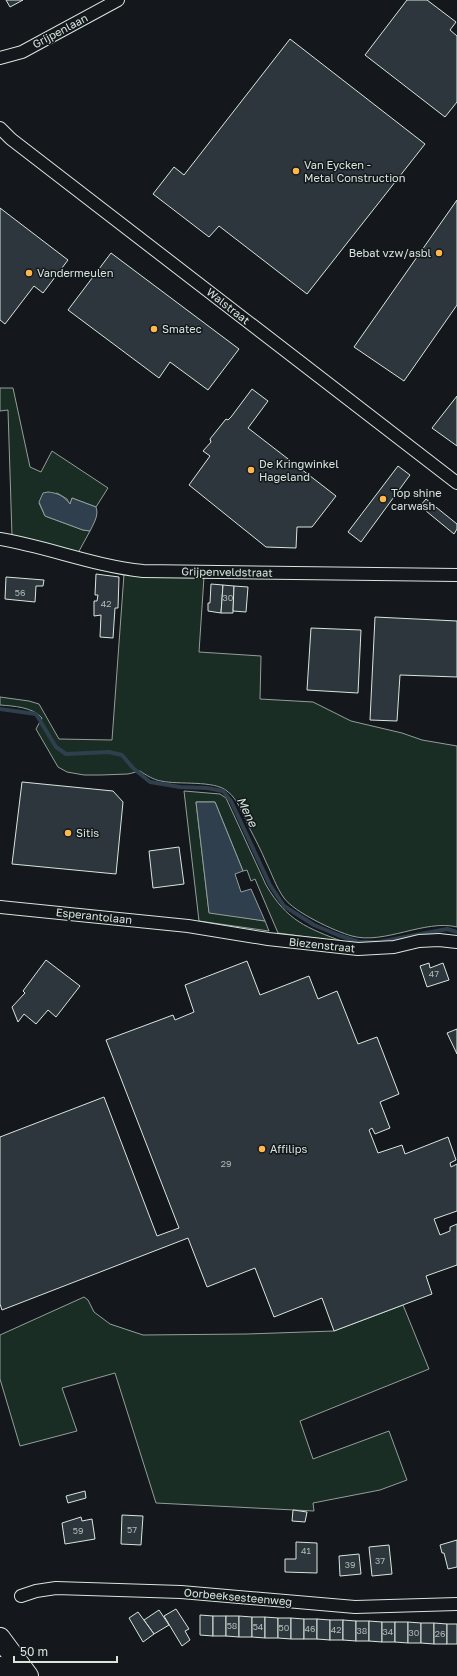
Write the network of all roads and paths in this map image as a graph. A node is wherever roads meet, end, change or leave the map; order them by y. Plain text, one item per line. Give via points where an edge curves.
1 (118, 0) edge
2 (0, 58) edge
3 (0, 128) edge
4 (457, 483) edge
5 (0, 539) edge
6 (457, 575) edge
7 (0, 907) edge
8 (188, 926) joint
9 (457, 942) edge
10 (21, 1596) dead end
11 (457, 1604) edge
12 (0, 1638) edge
13 (0, 1667) edge
14 (7, 1676) edge
15 (28, 1676) edge

1 - 2 street, Grijpenlaan via 22,52
3 - 4 street, Walstraat
5 - 6 street, Grijpenveldstraat via 103,566 143,571
7 - 8 street, Esperantolaan
8 - 9 street, Biezenstraat via 268,939 358,949 394,947 419,941
10 - 11 street, Oorbeeksesteenweg via 56,1588 181,1592 355,1607
12 - 15 main road
13 - 14 main road

